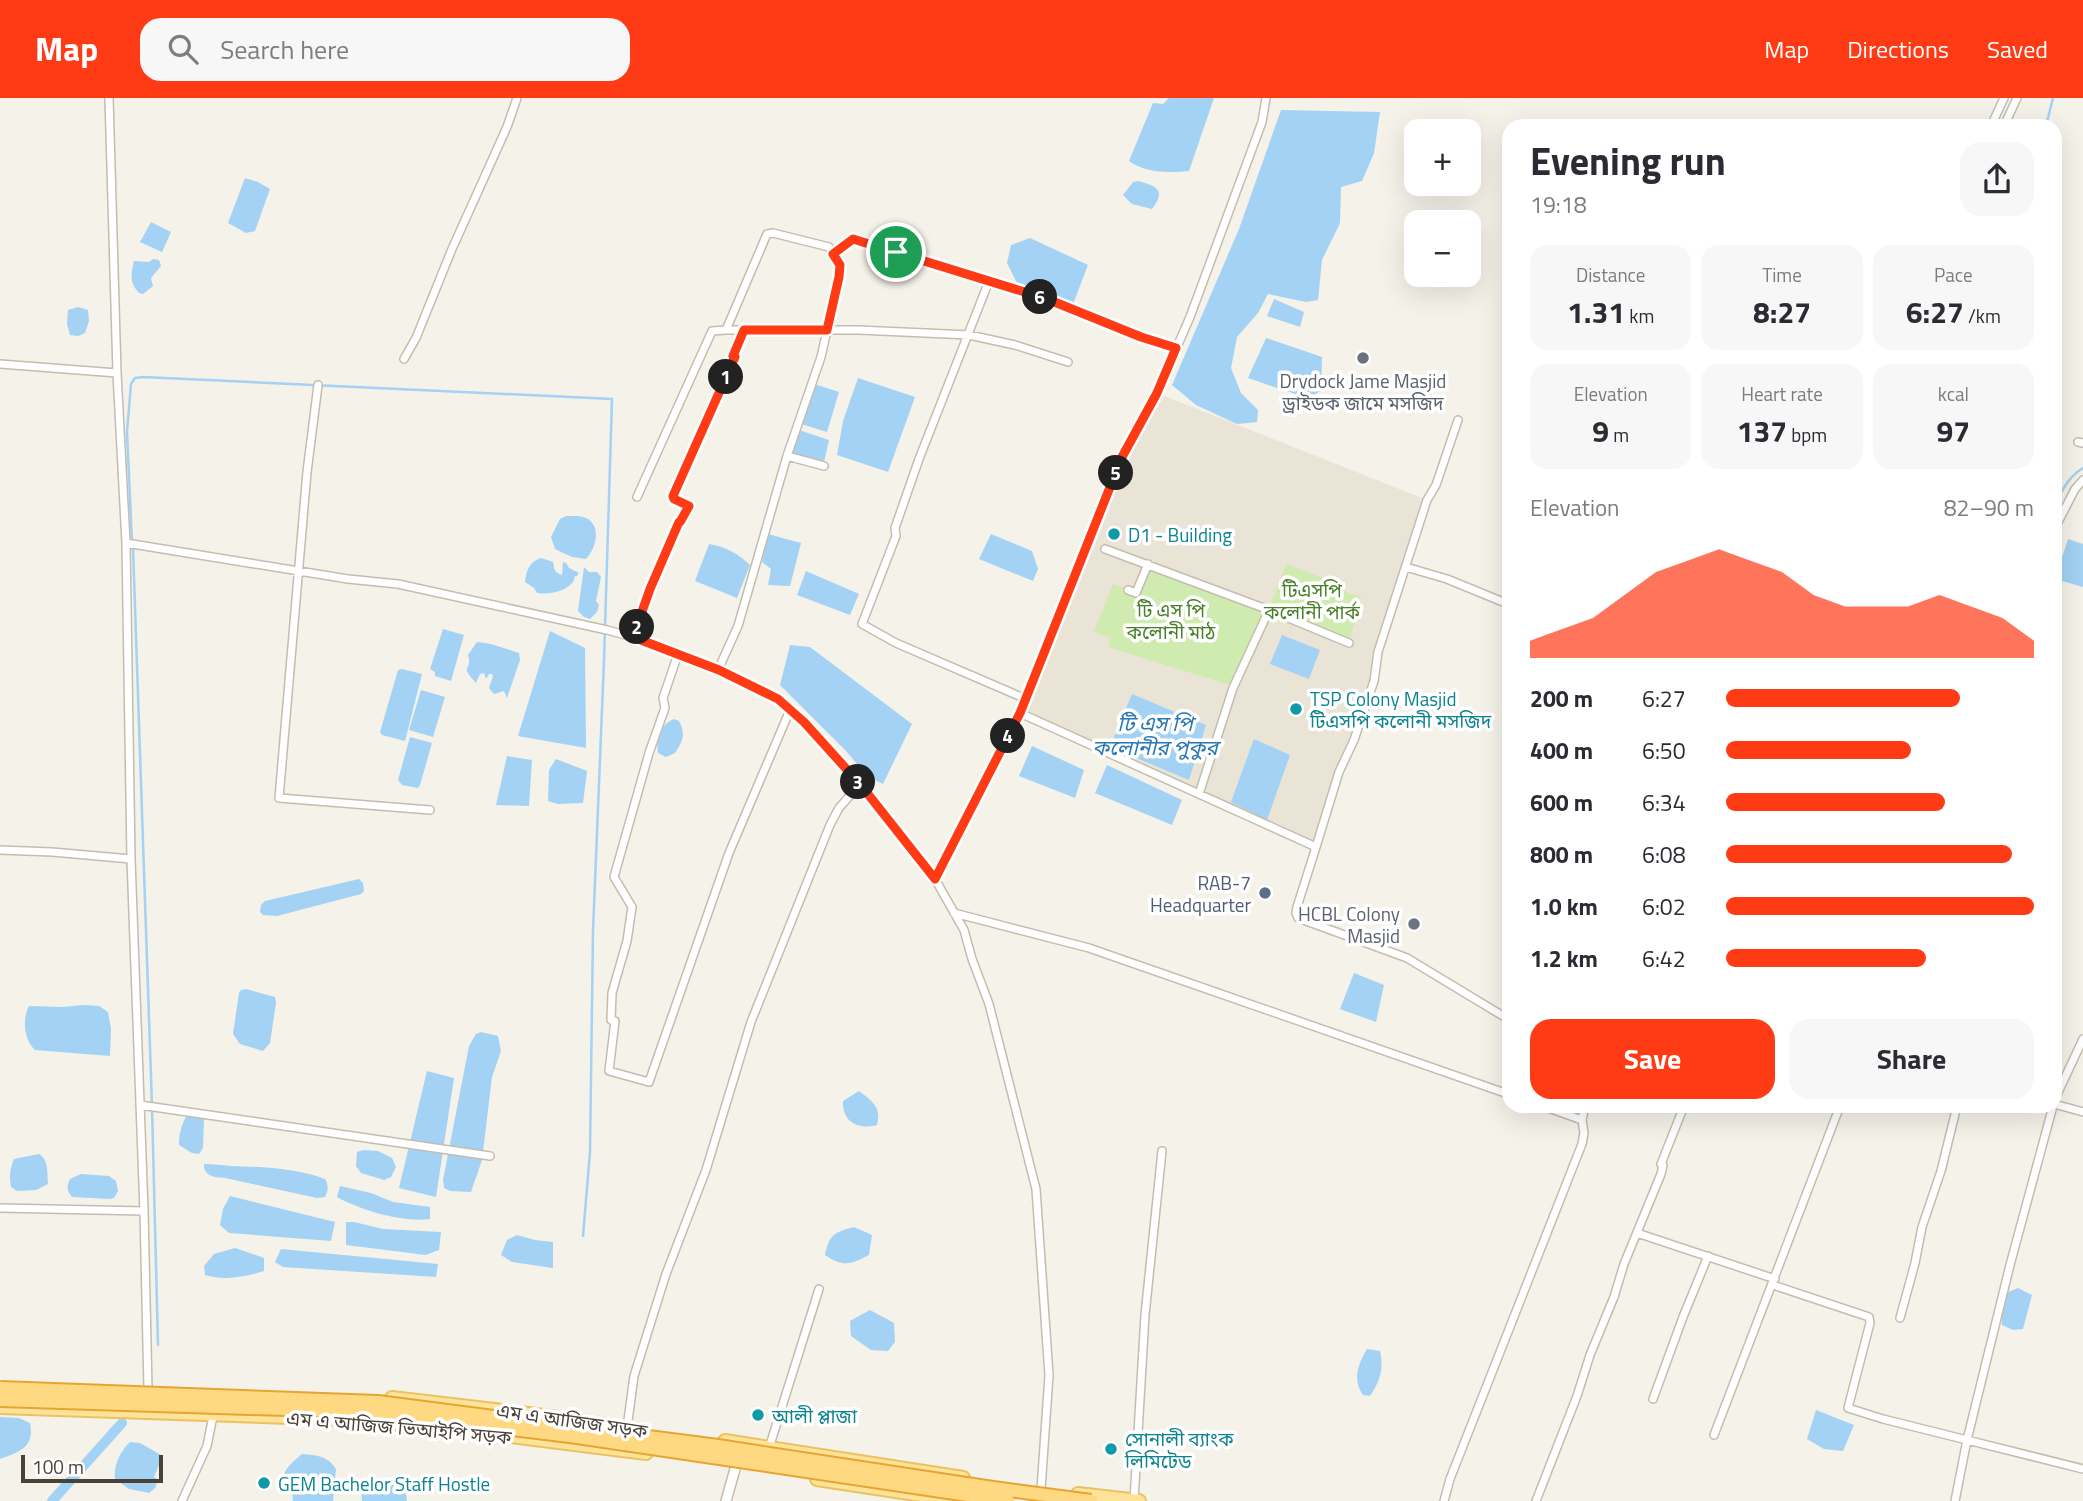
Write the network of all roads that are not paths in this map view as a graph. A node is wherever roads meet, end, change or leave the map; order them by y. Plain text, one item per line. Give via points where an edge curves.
1 (109, 98) edge
2 (517, 98) edge
3 (1266, 98) edge
4 (2004, 98) edge
5 (2017, 98) edge
6 (1994, 119) edge
7 (2007, 119) edge
8 (833, 254) junction
9 (989, 281) junction
10 (726, 330) junction
11 (744, 330) junction
12 (827, 330) junction
13 (969, 335) junction
14 (1176, 348) junction
15 (404, 359) dead end
16 (1068, 362) dead end
17 (0, 364) edge
18 (117, 373) junction
19 (317, 385) dead end
20 (1458, 419) dead end
21 (787, 456) junction
22 (824, 467) dead end
23 (2083, 480) edge
24 (637, 497) dead end
25 (2062, 514) edge
26 (126, 543) junction
27 (1105, 549) dead end
28 (1148, 564) junction
29 (1406, 568) junction
30 (298, 572) junction
31 (1128, 590) dead end
32 (1502, 602) edge
33 (1269, 610) junction
34 (633, 637) junction
35 (1349, 643) dead end
36 (678, 654) junction
37 (719, 670) junction
38 (1026, 699) junction
39 (790, 710) junction
40 (1020, 713) junction
41 (860, 784) junction
42 (1199, 794) junction
43 (430, 810) dead end
44 (1316, 847) junction
45 (0, 850) edge
46 (131, 859) junction
47 (935, 879) junction
48 (954, 912) junction
49 (1502, 1016) edge
50 (2083, 1039) edge
51 (2062, 1086) edge
52 (1502, 1092) edge
53 (141, 1105) junction
54 (2062, 1106) edge
55 (2083, 1112) edge
56 (1562, 1113) edge
57 (1584, 1113) edge
58 (1681, 1113) edge
59 (1837, 1113) edge
60 (1955, 1113) edge
61 (2052, 1113) edge
62 (1582, 1120) junction
63 (1162, 1151) dead end
64 (490, 1156) dead end
65 (0, 1208) edge
66 (144, 1210) junction
67 (1637, 1233) junction
68 (1708, 1256) junction
69 (1774, 1282) junction
70 (819, 1290) dead end
71 (1900, 1318) dead end
72 (0, 1385) edge
73 (148, 1389) junction
74 (0, 1399) edge
75 (1653, 1399) dead end
76 (0, 1407) edge
77 (214, 1416) junction
78 (627, 1428) junction
79 (1714, 1435) dead end
80 (1967, 1440) junction
81 (741, 1443) junction
82 (769, 1448) junction
83 (736, 1466) junction
84 (2083, 1469) edge
85 (1041, 1489) junction
86 (182, 1501) edge
87 (726, 1501) edge
88 (961, 1501) edge
89 (1009, 1501) edge
90 (1091, 1501) edge
91 (1137, 1501) edge
92 (1444, 1501) edge
93 (1536, 1501) edge
94 (1955, 1501) edge

1 - 18 street
2 - 15 street
3 - 14 street via 1262,122
4 - 6 street
5 - 7 street
8 - 9 street via 853,239
8 - 10 street via 829,247 767,234
8 - 12 street via 840,265
9 - 13 street
9 - 14 street
10 - 11 street
10 - 24 street via 712,331
11 - 12 street
11 - 34 street via 673,496 689,506
12 - 13 street
12 - 21 street
13 - 16 street
13 - 38 street via 919,459 895,528 897,536 862,624 895,643
14 - 38 street via 1122,457
17 - 18 street
18 - 26 street
19 - 30 street
20 - 29 street
21 - 22 street
21 - 37 street via 737,626
23 - 25 street
26 - 30 street
26 - 46 street
27 - 28 street
28 - 31 street via 1136,593
28 - 33 street
29 - 32 street
29 - 44 street via 1378,652 1374,681
30 - 34 street via 398,584
30 - 43 street via 279,798
33 - 35 street
33 - 42 street via 1234,688
34 - 36 street
36 - 37 street
36 - 39 street via 614,877 632,907 612,993 611,1020 615,1021 609,1071 649,1082 729,853
37 - 39 street via 778,699
38 - 40 street
39 - 41 street
40 - 42 street
40 - 47 street
41 - 47 street
41 - 78 street via 830,825 751,1022 634,1376
42 - 44 street
44 - 49 street via 1297,907 1298,918 1407,958
45 - 46 street
46 - 53 street
47 - 48 street
48 - 52 street via 1089,948
48 - 85 street via 989,1004 1036,1189 1049,1375
50 - 51 street
53 - 64 street
53 - 66 street
54 - 55 street
56 - 62 street
57 - 62 street
58 - 67 street
59 - 69 street
60 - 71 street
61 - 80 street
62 - 92 street via 1582,1144
63 - 91 street via 1145,1315
65 - 66 street
66 - 73 street
67 - 68 street
67 - 93 street
68 - 69 street
68 - 75 street
69 - 79 street
69 - 80 street via 1869,1317 1848,1408
70 - 82 street
72 - 73 main road, এম এ আজিজ সড়ক
72 - 90 highway, bridge via 378,1402
73 - 78 main road, এম এ আজিজ সড়ক via 379,1397
74 - 89 highway, bridge via 377,1412
76 - 77 main road, এম এ আজিজ ভিআইপি সড়ক
77 - 83 main road, এম এ আজিজ ভিআইপি সড়ক via 348,1419 446,1428
77 - 86 street via 207,1446
78 - 81 main road, এম এ আজিজ সড়ক
80 - 84 street
80 - 94 street
81 - 82 main road, এম এ আজিজ সড়ক
81 - 83 street
82 - 85 main road, এম এ আজিজ সড়ক
83 - 87 street
83 - 88 main road, এম এ আজিজ ভিআইপি সড়ক
85 - 91 main road, এম এ আজিজ সড়ক

